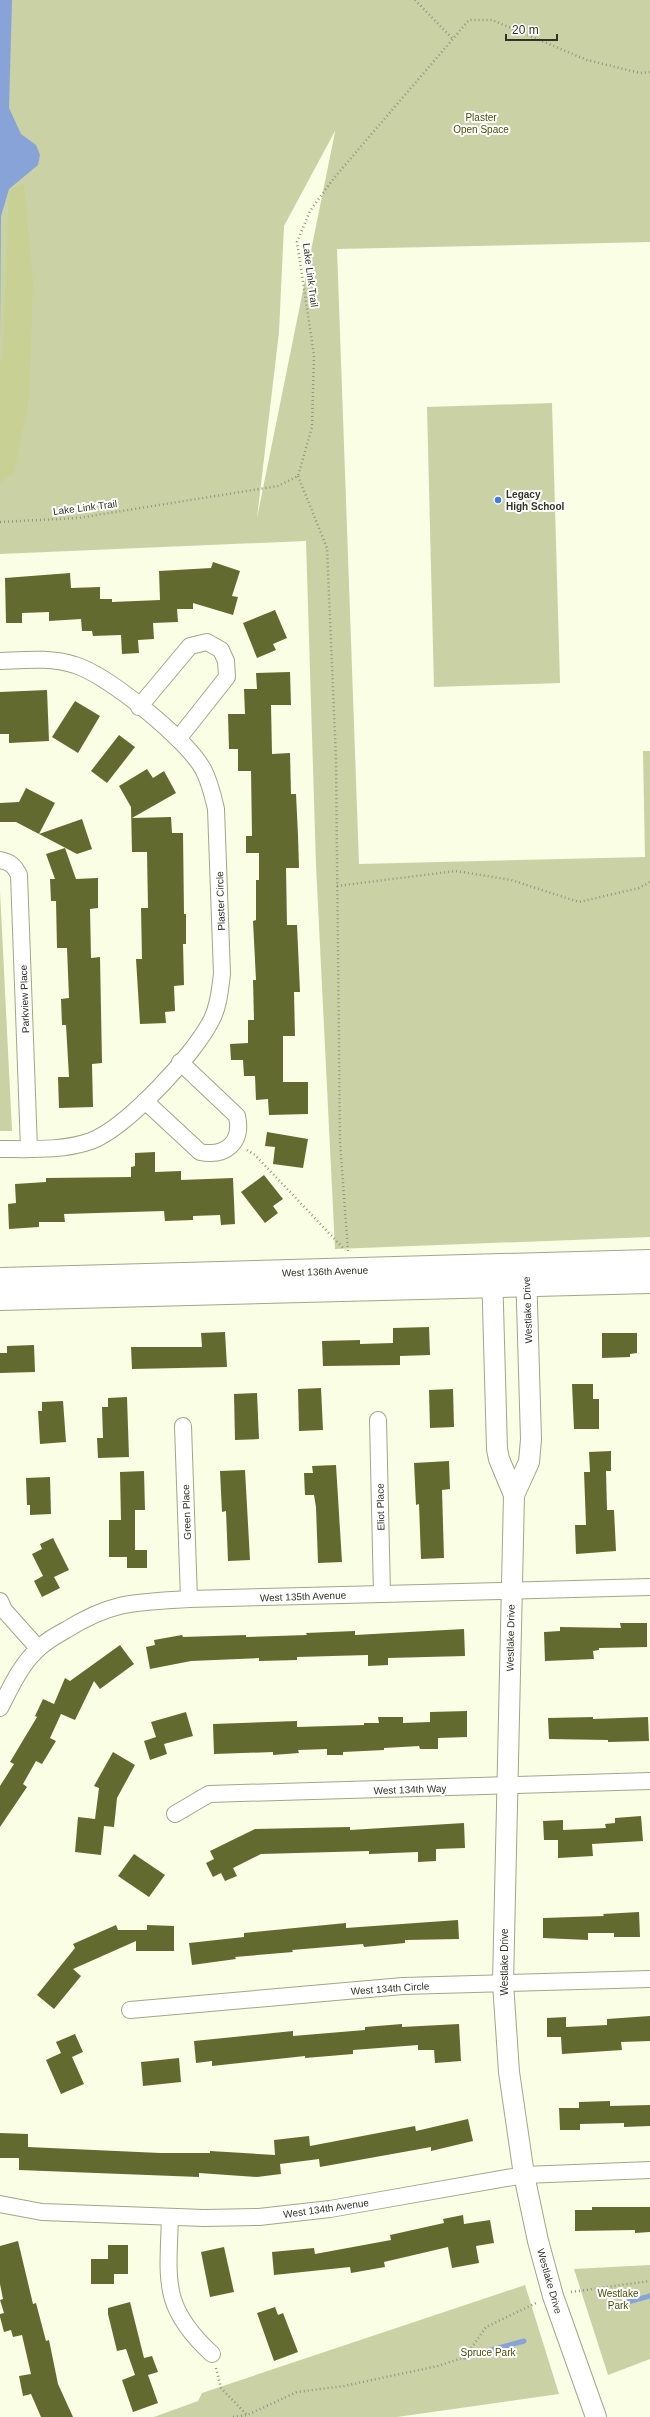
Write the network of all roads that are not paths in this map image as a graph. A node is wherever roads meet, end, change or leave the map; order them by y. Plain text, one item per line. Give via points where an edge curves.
1 (0, 661) edge
2 (139, 707) junction
3 (178, 739) junction
4 (0, 860) edge
5 (180, 1062) junction
6 (145, 1101) junction
7 (0, 1149) edge
8 (29, 1149) junction
9 (650, 1261) edge
10 (526, 1275) junction
11 (492, 1276) junction
12 (0, 1279) edge
13 (650, 1282) edge
14 (0, 1300) edge
15 (378, 1420) dead end
16 (184, 1426) dead end
17 (514, 1495) junction
18 (650, 1587) edge
19 (511, 1591) junction
20 (382, 1594) junction
21 (189, 1599) junction
22 (0, 1601) edge
23 (38, 1648) junction
24 (0, 1708) edge
25 (650, 1782) edge
26 (506, 1786) junction
27 (175, 1814) dead end
28 (650, 1979) edge
29 (503, 1983) junction
30 (130, 2010) dead end
31 (650, 2170) edge
32 (524, 2175) junction
33 (0, 2204) edge
34 (170, 2216) junction
35 (212, 2354) road end
36 (596, 2417) edge

1 - 2 street, Plaster Circle via 49,660 77,665 104,679
2 - 3 street, Plaster Circle
2 - 3 street via 190,646 207,642 222,650 227,677
3 - 5 street, Plaster Circle via 203,769 216,810 222,974 219,997 212,1018 201,1037
4 - 8 street, Parkview Place via 12,864 19,874
5 - 6 street, Plaster Circle
5 - 6 street via 237,1116 238,1134 230,1149 219,1153 200,1152
6 - 8 street, Plaster Circle via 113,1130 91,1141 67,1147
7 - 8 street, Plaster Circle
9 - 10 main road, West 136th Avenue
10 - 11 main road, West 136th Avenue
10 - 13 main road, West 136th Avenue
10 - 17 street, Westlake Drive via 531,1453
11 - 12 main road, West 136th Avenue
11 - 14 main road, West 136th Avenue
11 - 17 street, Westlake Drive via 497,1449
15 - 20 street, Eliot Place
16 - 21 street, Green Place
17 - 19 street, Westlake Drive
18 - 19 street, West 135th Avenue
19 - 20 street, West 135th Avenue
19 - 26 street, Westlake Drive
20 - 21 street, West 135th Avenue
21 - 23 street, West 135th Avenue via 136,1602 110,1608 90,1615
22 - 23 street via 4,1610
23 - 24 street, West 135th Avenue via 14,1681
25 - 26 street, West 134th Way
26 - 27 street, West 134th Way via 210,1794
26 - 29 street, Westlake Drive
28 - 29 street, West 134th Circle
29 - 30 street, West 134th Circle via 403,1986
29 - 32 street, Westlake Drive via 509,2072
31 - 32 street, West 134th Avenue
32 - 34 street, West 134th Avenue via 301,2214 259,2217
32 - 36 street, Westlake Drive via 553,2296
33 - 34 street, West 134th Avenue via 42,2212
34 - 35 street via 168,2275 176,2310 192,2336

